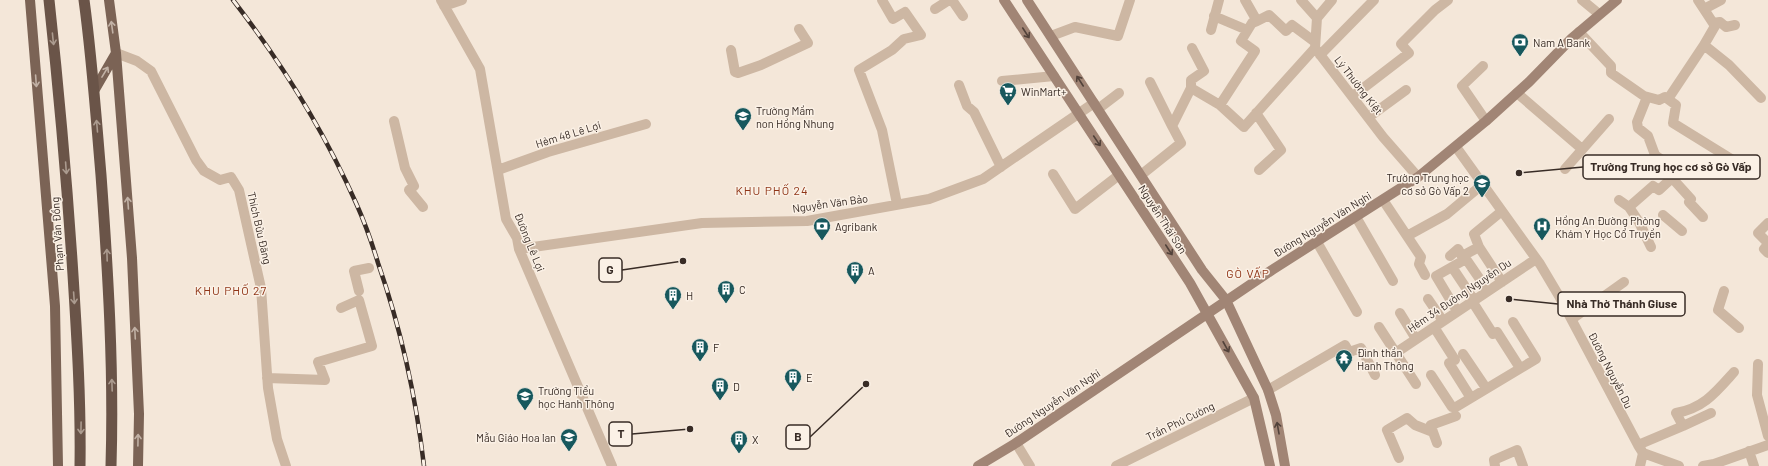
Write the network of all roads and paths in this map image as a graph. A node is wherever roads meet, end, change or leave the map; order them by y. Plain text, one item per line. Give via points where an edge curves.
1 (30, 0) edge
2 (49, 0) edge
3 (84, 0) edge
4 (109, 0) edge
5 (462, 0) edge
6 (882, 0) edge
7 (951, 0) edge
8 (1004, 0) edge
9 (1027, 0) edge
10 (1130, 0) edge
11 (1219, 0) edge
12 (1245, 0) edge
13 (1301, 0) edge
14 (1332, 0) edge
15 (1374, 0) edge
16 (1448, 0) edge
17 (1582, 0) edge
18 (1617, 0) edge
19 (1698, 0) edge
20 (1721, 0) edge
21 (442, 3) edge
22 (935, 9) dead end
23 (1704, 10) junction
24 (1599, 14) junction
25 (963, 16) dead end
26 (1214, 16) junction
27 (1317, 18) junction
28 (1257, 21) junction
29 (1713, 23) junction
30 (1736, 25) dead end
31 (799, 29) dead end
32 (1211, 30) dead end
33 (1247, 30) junction
34 (1579, 32) junction
35 (1051, 36) junction
36 (1704, 45) junction
37 (1192, 48) dead end
38 (1317, 48) junction
39 (731, 50) dead end
40 (116, 53) junction
41 (1483, 66) dead end
42 (1054, 76) junction
43 (1002, 81) dead end
44 (1150, 82) dead end
45 (959, 85) dead end
46 (1191, 88) junction
47 (1406, 90) dead end
48 (94, 91) junction
49 (1119, 93) dead end
50 (1517, 93) junction
51 (1353, 96) junction
52 (1647, 97) junction
53 (1761, 98) dead end
54 (1668, 99) junction
55 (1220, 105) junction
56 (1096, 106) junction
57 (1256, 113) junction
58 (1079, 114) junction
59 (1369, 118) junction
60 (1609, 119) dead end
61 (394, 121) dead end
62 (1486, 121) junction
63 (646, 124) dead end
64 (1172, 126) junction
65 (1456, 147) junction
66 (1582, 149) junction
67 (1736, 162) dead end
68 (1001, 167) junction
69 (1565, 169) dead end
70 (498, 170) junction
71 (1259, 170) dead end
72 (1053, 174) dead end
73 (1119, 175) junction
74 (1141, 175) junction
75 (1418, 177) junction
76 (1672, 178) junction
77 (1483, 184) junction
78 (1383, 200) junction
79 (1619, 200) dead end
80 (897, 204) junction
81 (423, 207) dead end
82 (1629, 207) junction
83 (1502, 211) junction
84 (1663, 214) dead end
85 (1356, 217) junction
86 (1703, 217) dead end
87 (1768, 223) edge
88 (1682, 232) dead end
89 (1407, 236) junction
90 (1317, 242) junction
91 (1768, 243) edge
92 (1479, 247) junction
93 (1652, 247) dead end
94 (519, 249) junction
95 (1768, 253) edge
96 (1450, 256) dead end
97 (1465, 259) junction
98 (1536, 259) junction
99 (1452, 267) junction
100 (369, 268) dead end
101 (1425, 275) dead end
102 (1393, 281) dead end
103 (1502, 282) junction
104 (1624, 282) dead end
105 (359, 291) dead end
106 (1488, 291) junction
107 (1724, 291) dead end
108 (1428, 299) dead end
109 (1226, 300) junction
110 (1473, 301) junction
111 (341, 308) dead end
112 (1457, 311) junction
113 (1357, 312) dead end
114 (1208, 313) junction
115 (1400, 313) dead end
116 (1572, 320) junction
117 (1443, 321) junction
118 (1513, 322) dead end
119 (1379, 327) dead end
120 (1434, 327) junction
121 (1739, 328) dead end
122 (1416, 339) junction
123 (1397, 352) junction
124 (1463, 354) dead end
125 (1758, 364) dead end
126 (1520, 368) junction
127 (1734, 372) dead end
128 (1375, 375) dead end
129 (1431, 375) dead end
130 (268, 378) junction
131 (1416, 384) dead end
132 (1486, 388) junction
133 (1268, 390) junction
134 (1254, 398) junction
135 (1471, 398) junction
136 (1454, 411) junction
137 (1711, 413) dead end
138 (1683, 426) junction
139 (1433, 432) junction
140 (1768, 436) edge
141 (1016, 443) junction
142 (1437, 443) dead end
143 (1768, 445) edge
144 (1641, 449) junction
145 (1749, 451) junction
146 (1399, 458) dead end
147 (1714, 465) edge
148 (58, 466) edge
149 (80, 466) edge
150 (111, 466) edge
151 (138, 466) edge
152 (286, 466) edge
153 (612, 466) edge
154 (978, 466) edge
155 (1030, 466) edge
156 (1116, 466) edge
157 (1270, 466) edge
158 (1285, 466) edge
159 (1495, 466) edge
160 (1523, 466) edge
161 (1640, 466) edge
162 (1679, 466) edge
163 (1703, 466) edge
164 (1754, 466) edge

1 -> 148 main road, Phạm Văn Đồng via 55,306
2 -> 149 highway, Phạm Văn Đồng via 65,156 76,319 81,419
3 - 48 highway
40 -> 4 main road
5 - 21 street
6 - 80 street via 893,18 905,12 921,35 904,39 892,50 859,70 882,130
7 - 22 street
7 - 25 street
8 -> 42 main road, Nguyễn Thái Sơn
9 - 35 main road, Nguyễn Thái Sơn
10 - 35 street via 1118,36 1075,27
11 - 26 street
12 - 28 street
13 - 27 street
14 - 27 street
15 - 38 street
16 - 51 street via 1402,44 1409,53
17 - 24 street
18 - 24 main road, Đường Nguyễn Văn Nghi
19 - 23 street
20 - 23 street
21 - 70 street, Đường Lê Lợi via 480,69
23 - 29 street
24 - 34 main road, Đường Nguyễn Văn Nghi
26 - 32 street
26 - 33 street
27 - 38 street
28 - 33 street
28 - 38 street, Lý Thường Kiệt via 1269,15 1286,31 1292,25
29 - 30 street via 1720,22 1726,27
29 - 36 street via 1715,26
31 - 39 street via 808,43 761,65 735,72
33 - 55 street via 1241,41 1255,51
34 - 50 main road, Đường Nguyễn Văn Nghi
34 - 52 street via 1611,66 1611,73
56 -> 35 main road, Nguyễn Thái Sơn
36 - 53 street via 1729,65
36 - 54 street
37 - 46 street via 1204,71 1191,80
38 - 51 street, Lý Thường Kiệt
38 - 57 street
48 -> 40 main road
40 - 130 street, Thích Bửu Đăng via 137,61 151,71 204,171 220,180 231,177 239,190 261,288
151 -> 40 main road via 139,414 132,258
41 - 62 street via 1462,86
42 - 43 street
42 - 58 main road, Nguyễn Thái Sơn
44 - 64 street
45 - 68 street via 966,106 974,112
46 - 55 street
46 - 64 street
47 - 59 street
150 -> 48 highway via 113,410 106,250
49 - 56 street, Nguyễn Văn Bảo
50 - 62 main road, Đường Nguyễn Văn Nghi
50 - 66 street
51 - 59 street, Lý Thường Kiệt
52 - 54 street
52 - 76 street via 1637,122 1638,128 1648,136 1655,155 1675,169
54 - 67 street via 1676,105 1673,123
55 - 57 street via 1244,127
56 - 58 street, Nguyễn Văn Bảo
56 - 74 main road, Nguyễn Thái Sơn
57 - 71 street via 1281,150
58 - 68 street, Nguyễn Văn Bảo
58 -> 73 main road, Nguyễn Thái Sơn
59 - 75 street, Lý Thường Kiệt
60 - 66 street
61 - 81 street via 405,168 414,186 409,190
62 - 65 main road, Đường Nguyễn Văn Nghi
63 - 70 street, Hẻm 48 Lê Lợi via 548,152
64 - 74 street via 1181,144
65 - 75 main road, Đường Nguyễn Văn Nghi
65 - 77 street, Đường Nguyễn Du
66 - 69 street
68 - 80 street, Nguyễn Văn Bảo via 972,184 929,199
70 - 94 street, Đường Lê Lợi via 506,219 517,238
72 - 73 street via 1075,209
73 -> 114 main road, Nguyễn Thái Sơn
74 - 109 main road, Nguyễn Thái Sơn via 1202,270
75 - 78 main road, Đường Nguyễn Văn Nghi
76 - 82 street via 1659,190 1653,186
76 - 86 street
77 - 83 street, Đường Nguyễn Du
77 - 89 street via 1447,214
78 - 85 main road, Đường Nguyễn Văn Nghi
78 - 89 street
79 - 82 street
80 - 94 street, Nguyễn Văn Bảo via 807,221 702,223
82 - 93 street
83 - 92 street via 1474,234
83 - 98 street, Đường Nguyễn Du
84 - 88 street
85 - 90 main road, Đường Nguyễn Văn Nghi
85 - 102 street
87 - 91 street via 1758,233
89 - 101 street via 1421,257 1419,264
90 - 109 main road, Đường Nguyễn Văn Nghi
90 - 113 street
91 - 95 street via 1764,249
92 - 97 street via 1466,254
92 - 103 street
94 - 153 street, Đường Lê Lợi
96 - 97 street via 1458,249
97 - 99 street
97 - 106 street
98 - 103 street, Hẻm 34 Đường Nguyễn Du
98 - 116 street, Đường Nguyễn Du
99 - 110 street
99 - 112 street via 1436,276
100 - 105 street via 354,271
103 - 106 street, Hẻm 34 Đường Nguyễn Du
104 - 116 street
106 - 110 street, Hẻm 34 Đường Nguyễn Du
107 - 121 street via 1718,310
108 - 117 street
109 - 114 main road, Đường Nguyễn Văn Nghi
109 - 133 main road, Nguyễn Thái Sơn
110 - 112 street, Hẻm 34 Đường Nguyễn Du
110 - 126 street
111 - 130 street via 359,300 372,346 318,362 325,380
112 - 117 street, Hẻm 34 Đường Nguyễn Du
114 -> 134 main road, Nguyễn Thái Sơn
114 - 141 main road, Đường Nguyễn Văn Nghi
115 - 122 street
116 - 144 street, Đường Nguyễn Du
117 - 120 street, Hẻm 34 Đường Nguyễn Du
118 - 126 street via 1536,359
119 - 123 street
120 - 122 street, Hẻm 34 Đường Nguyễn Du
120 - 135 street
122 - 123 street, Hẻm 34 Đường Nguyễn Du
123 - 131 street
124 - 132 street
125 - 140 street via 1757,395
126 - 132 street
127 - 138 street via 1700,406 1676,413
128 - 133 street via 1361,348 1349,352 1345,345
129 - 136 street
130 - 152 street, Thích Bửu Đăng via 277,439
132 - 135 street
158 -> 133 main road, Nguyễn Thái Sơn via 1276,414
134 - 156 street, Trần Phú Cường
134 - 157 main road, Nguyễn Thái Sơn
135 - 136 street
136 - 139 street via 1431,426
137 - 138 street
138 - 144 street
139 - 142 street
139 - 146 street via 1415,425 1407,418 1387,430
141 - 154 main road, Đường Nguyễn Văn Nghi
141 - 155 street
143 - 145 street
144 - 161 street
144 - 162 street
145 - 147 street
145 - 164 street
147 - 163 street
159 - 160 street via 1494,460 1517,450

